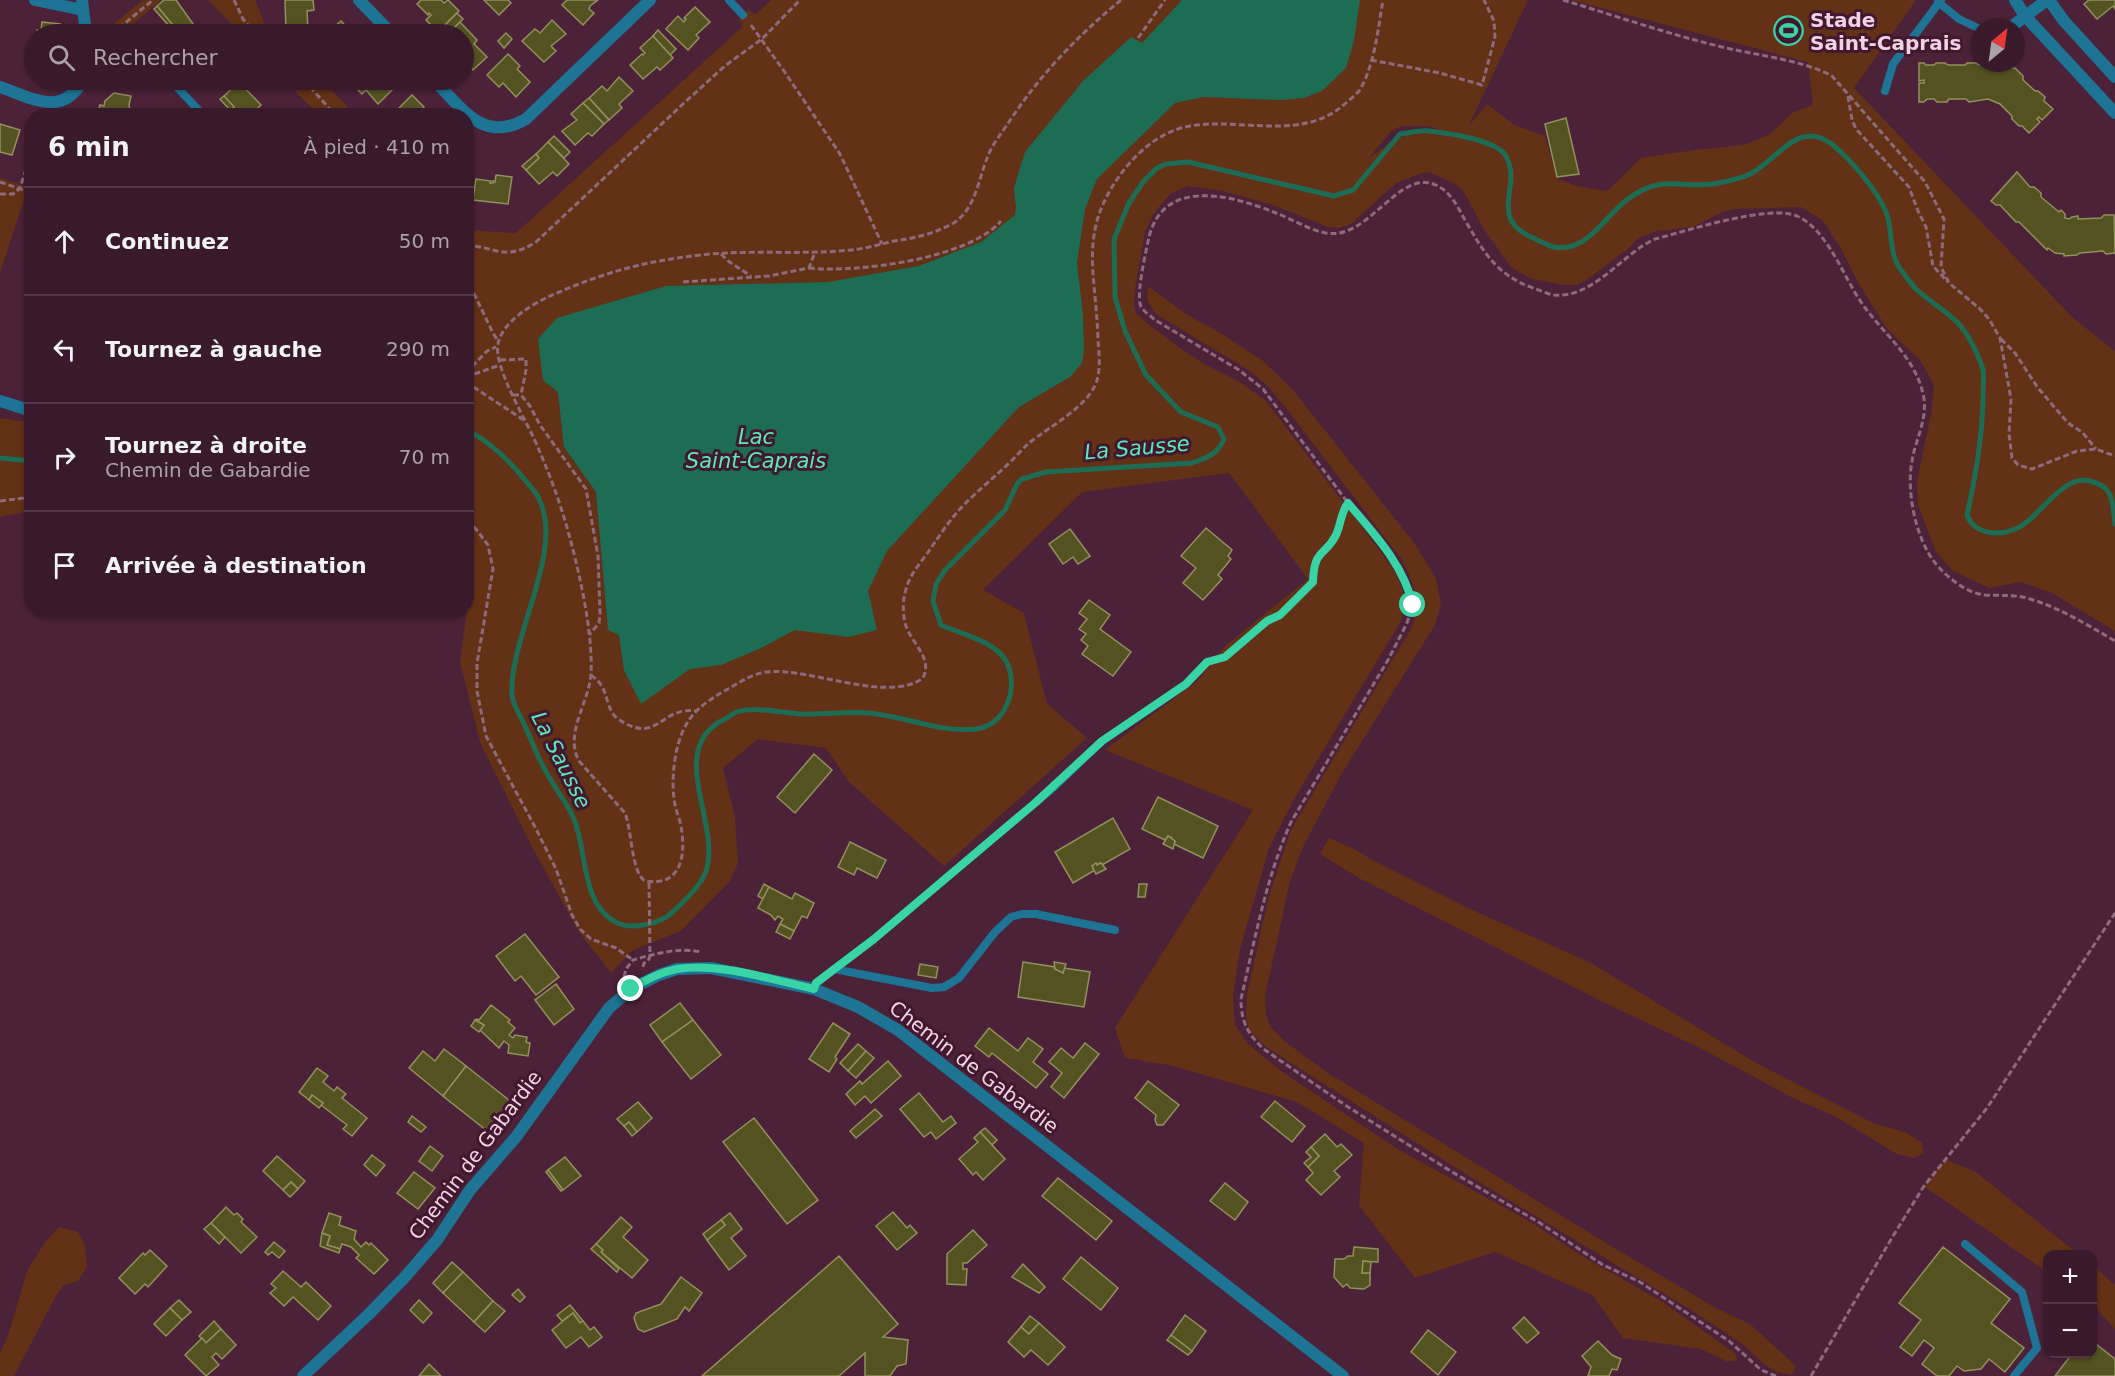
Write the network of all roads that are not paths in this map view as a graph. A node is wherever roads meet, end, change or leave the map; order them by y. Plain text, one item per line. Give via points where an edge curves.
1 (35, 0) edge
2 (359, 0) edge
3 (650, 0) edge
4 (729, 0) edge
5 (2015, 0) edge
6 (2048, 0) edge
7 (1940, 1) edge
8 (83, 5) edge
9 (743, 15) road end
10 (2016, 18) edge
11 (2022, 18) edge
12 (85, 24) edge
13 (382, 24) edge
14 (1971, 25) edge
15 (2025, 30) edge
16 (2115, 77) edge
17 (0, 87) edge
18 (74, 90) edge
19 (177, 90) edge
20 (444, 90) edge
21 (1885, 91) dead end
22 (196, 108) edge
23 (462, 108) edge
24 (2115, 112) edge
25 (474, 120) edge
26 (0, 401) edge
27 (24, 408) edge
28 (1207, 662) road end
29 (1115, 930) dead end
30 (834, 969) junction
31 (814, 989) junction
32 (1965, 1244) dead end
33 (311, 1373) edge
34 (1343, 1376) edge
35 (2014, 1376) edge

1 - 8 street
2 - 13 street
3 - 25 street via 526,119 509,127 494,128
4 - 9 lane
5 - 10 street
6 - 11 street
6 - 16 street
7 - 14 lane
7 - 21 lane via 1893,64
8 - 12 street
15 - 24 street
17 - 18 street via 55,103
19 - 22 lane
20 - 23 street
26 - 27 street
28 - 30 lane via 1186,684 1102,741 1053,788
29 - 30 lane via 1036,914 1011,917 959,978 944,987
30 - 31 lane
31 - 33 street, Chemin de Gabardie via 697,967 677,969 631,989 609,1008 516,1137 470,1190 437,1240
31 - 34 street, Chemin de Gabardie via 858,1007 898,1030
32 - 35 lane via 2022,1292 2037,1348

